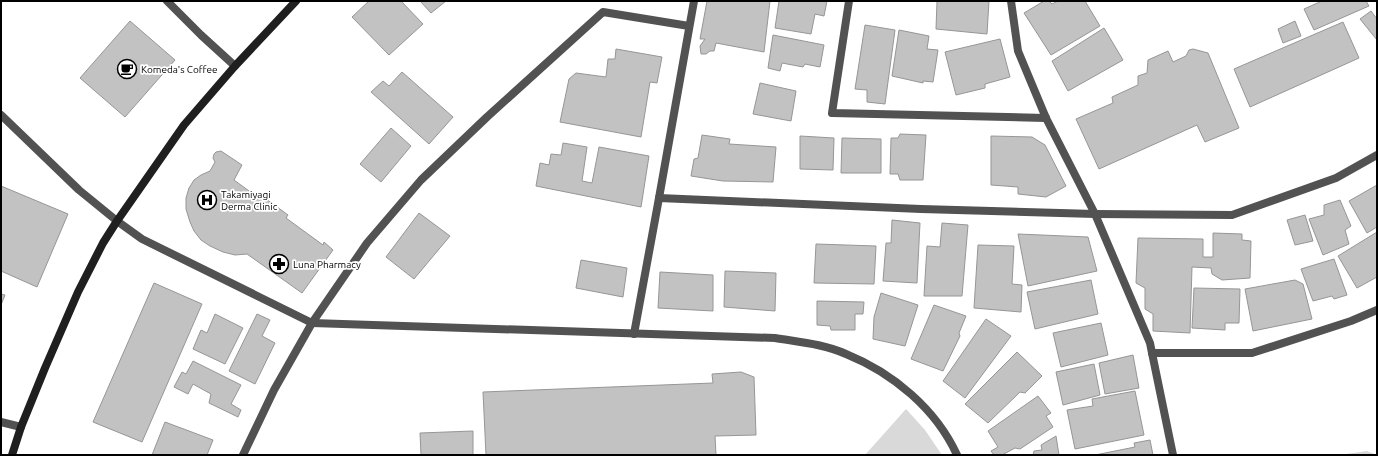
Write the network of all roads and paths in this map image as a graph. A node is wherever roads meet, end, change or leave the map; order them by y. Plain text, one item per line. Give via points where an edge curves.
1 (167, 1) edge
2 (296, 1) edge
3 (694, 1) edge
4 (849, 1) edge
5 (1011, 1) edge
6 (689, 26) junction
7 (235, 66) junction
8 (1, 115) edge
9 (1046, 118) junction
10 (1377, 155) edge
11 (659, 198) junction
12 (1095, 214) junction
13 (117, 221) junction
14 (1377, 310) edge
15 (312, 323) junction
16 (634, 334) junction
17 (1152, 353) junction
18 (1, 422) edge
19 (21, 427) junction
20 (12, 455) edge
21 (243, 455) edge
22 (956, 455) edge
23 (1173, 455) edge

1 - 7 street
2 - 7 street
3 - 6 street
4 - 9 street via 832,113
5 - 9 street via 1018,51
6 - 11 street
6 - 15 street via 603,12 486,117 421,180 367,243
7 - 13 street via 184,125
8 - 13 street via 79,190
9 - 12 street
10 - 12 street via 1336,178 1232,215
11 - 12 street
11 - 16 street
12 - 17 street
13 - 15 street via 142,239
13 - 19 street via 78,292
14 - 17 street via 1252,353
15 - 16 street
15 - 21 street via 274,390
16 - 22 street via 775,338 813,344 845,353 876,368 907,391 934,416 951,442
17 - 23 street
18 - 19 street
19 - 20 street

